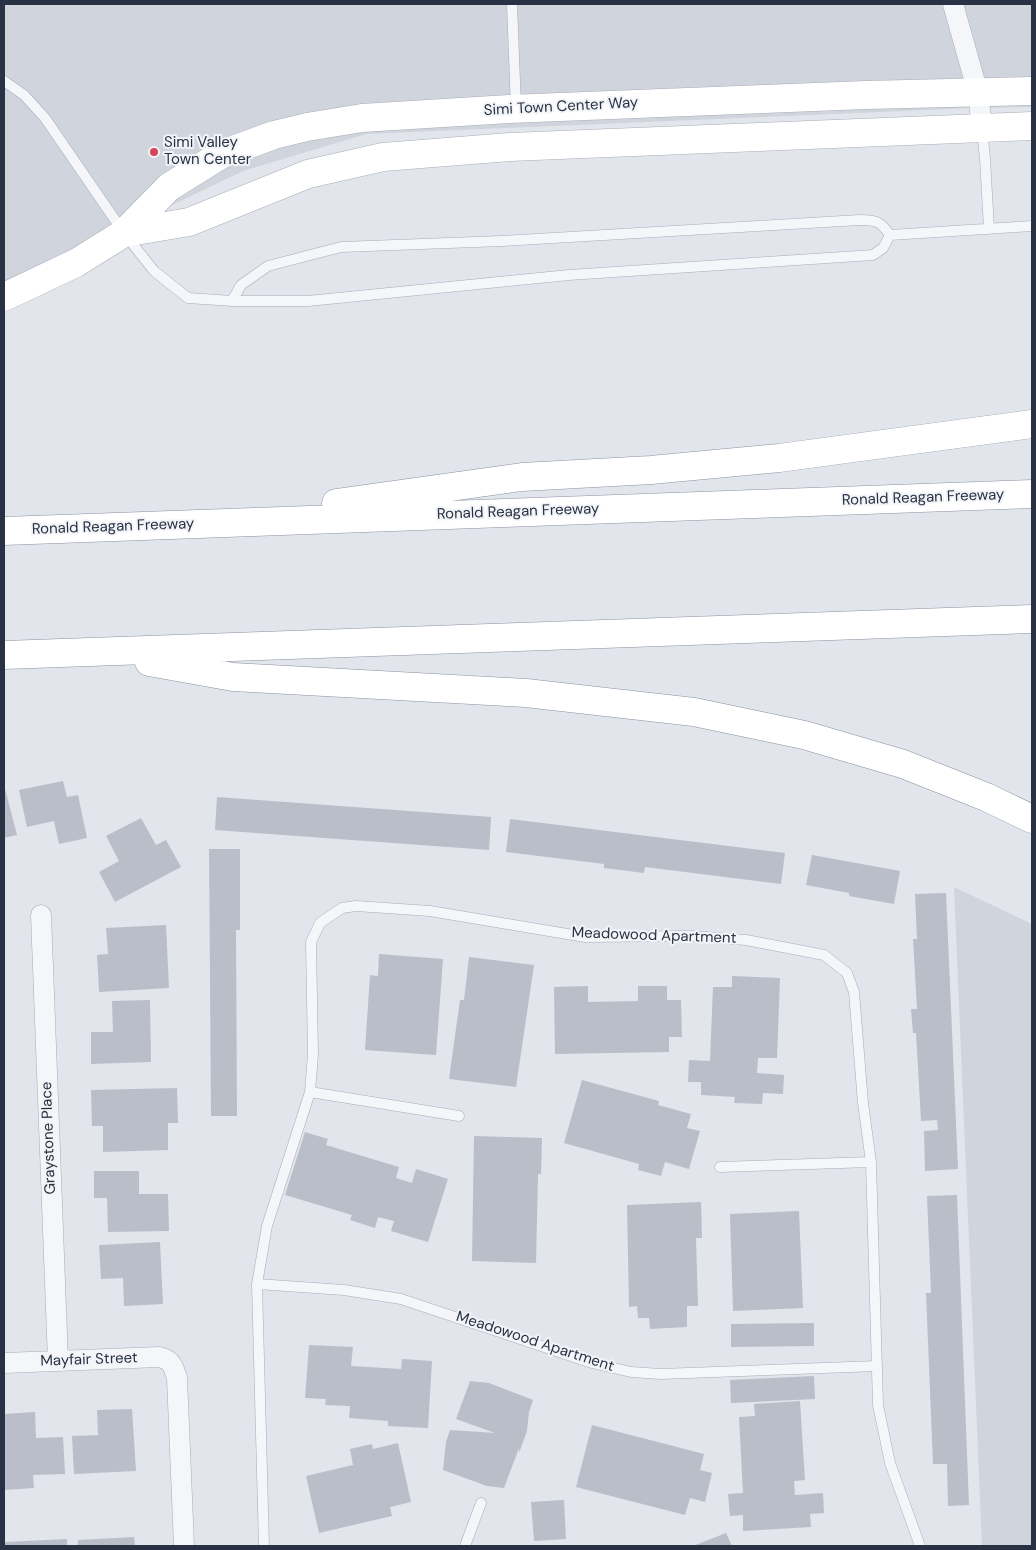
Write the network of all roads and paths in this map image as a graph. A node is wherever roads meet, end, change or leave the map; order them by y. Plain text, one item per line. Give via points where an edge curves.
1 (512, 4) edge
2 (953, 4) edge
3 (4, 81) edge
4 (1032, 92) edge
5 (978, 94) junction
6 (516, 109) junction
7 (1032, 126) edge
8 (982, 128) junction
9 (520, 147) junction
10 (1032, 226) edge
11 (989, 230) junction
12 (124, 233) junction
13 (890, 236) junction
14 (4, 296) edge
15 (232, 301) junction
16 (1032, 424) edge
17 (1032, 494) edge
18 (187, 524) junction
19 (4, 530) edge
20 (1032, 619) edge
21 (94, 652) junction
22 (4, 656) edge
23 (1032, 819) edge
24 (41, 915) dead end
25 (310, 1092) junction
26 (459, 1116) dead end
27 (872, 1162) junction
28 (720, 1167) dead end
29 (257, 1284) junction
30 (58, 1361) junction
31 (4, 1363) edge
32 (876, 1366) junction
33 (481, 1503) dead end
34 (184, 1546) edge
35 (264, 1546) edge
36 (465, 1546) edge
37 (920, 1546) edge

1 - 6 lane
2 - 5 street
3 - 12 lane via 24,95 45,118
4 - 5 main road, Simi Town Center Way
5 - 6 main road, Simi Town Center Way via 866,95
5 - 8 street
6 - 9 main road
6 - 12 main road, Simi Town Center Way via 362,118 274,135 222,154 169,187
7 - 8 main road, Simi Town Center Way
8 - 9 main road, Simi Town Center Way
8 - 11 lane
9 - 12 main road, Simi Town Center Way via 373,159 308,174 189,222
10 - 11 lane
11 - 13 lane
12 - 14 main road, Simi Town Center Way via 76,264
12 - 15 lane via 154,271 188,298
13 - 15 lane via 883,248 873,255 569,275 308,301
13 - 15 lane via 882,224 860,220 341,247 268,266 241,285
16 - 18 main road via 779,458 651,470 522,477
17 - 18 main road, Ronald Reagan Freeway
18 - 19 main road, Ronald Reagan Freeway
20 - 21 main road
21 - 22 main road
21 - 23 main road via 233,676 526,693 694,712 804,735 903,764
24 - 30 street, Graystone Place
25 - 26 lane
25 - 27 lane, Meadowood Apartment via 314,1054 311,942 320,923 342,908 430,911 585,937 692,936 746,940 824,955 847,973 854,992 863,1103
25 - 29 lane, Meadowood Apartment via 267,1226
27 - 28 lane
27 - 32 lane, Meadowood Apartment
29 - 32 lane, Meadowood Apartment via 344,1290 401,1299 592,1363 631,1372 661,1374
29 - 35 lane, Meadowood Apartment
30 - 31 street, Mayfair Street
30 - 34 street, Mayfair Street via 159,1357 173,1364 177,1378
32 - 37 lane, Meadowood Apartment via 878,1405 890,1463
33 - 36 lane

